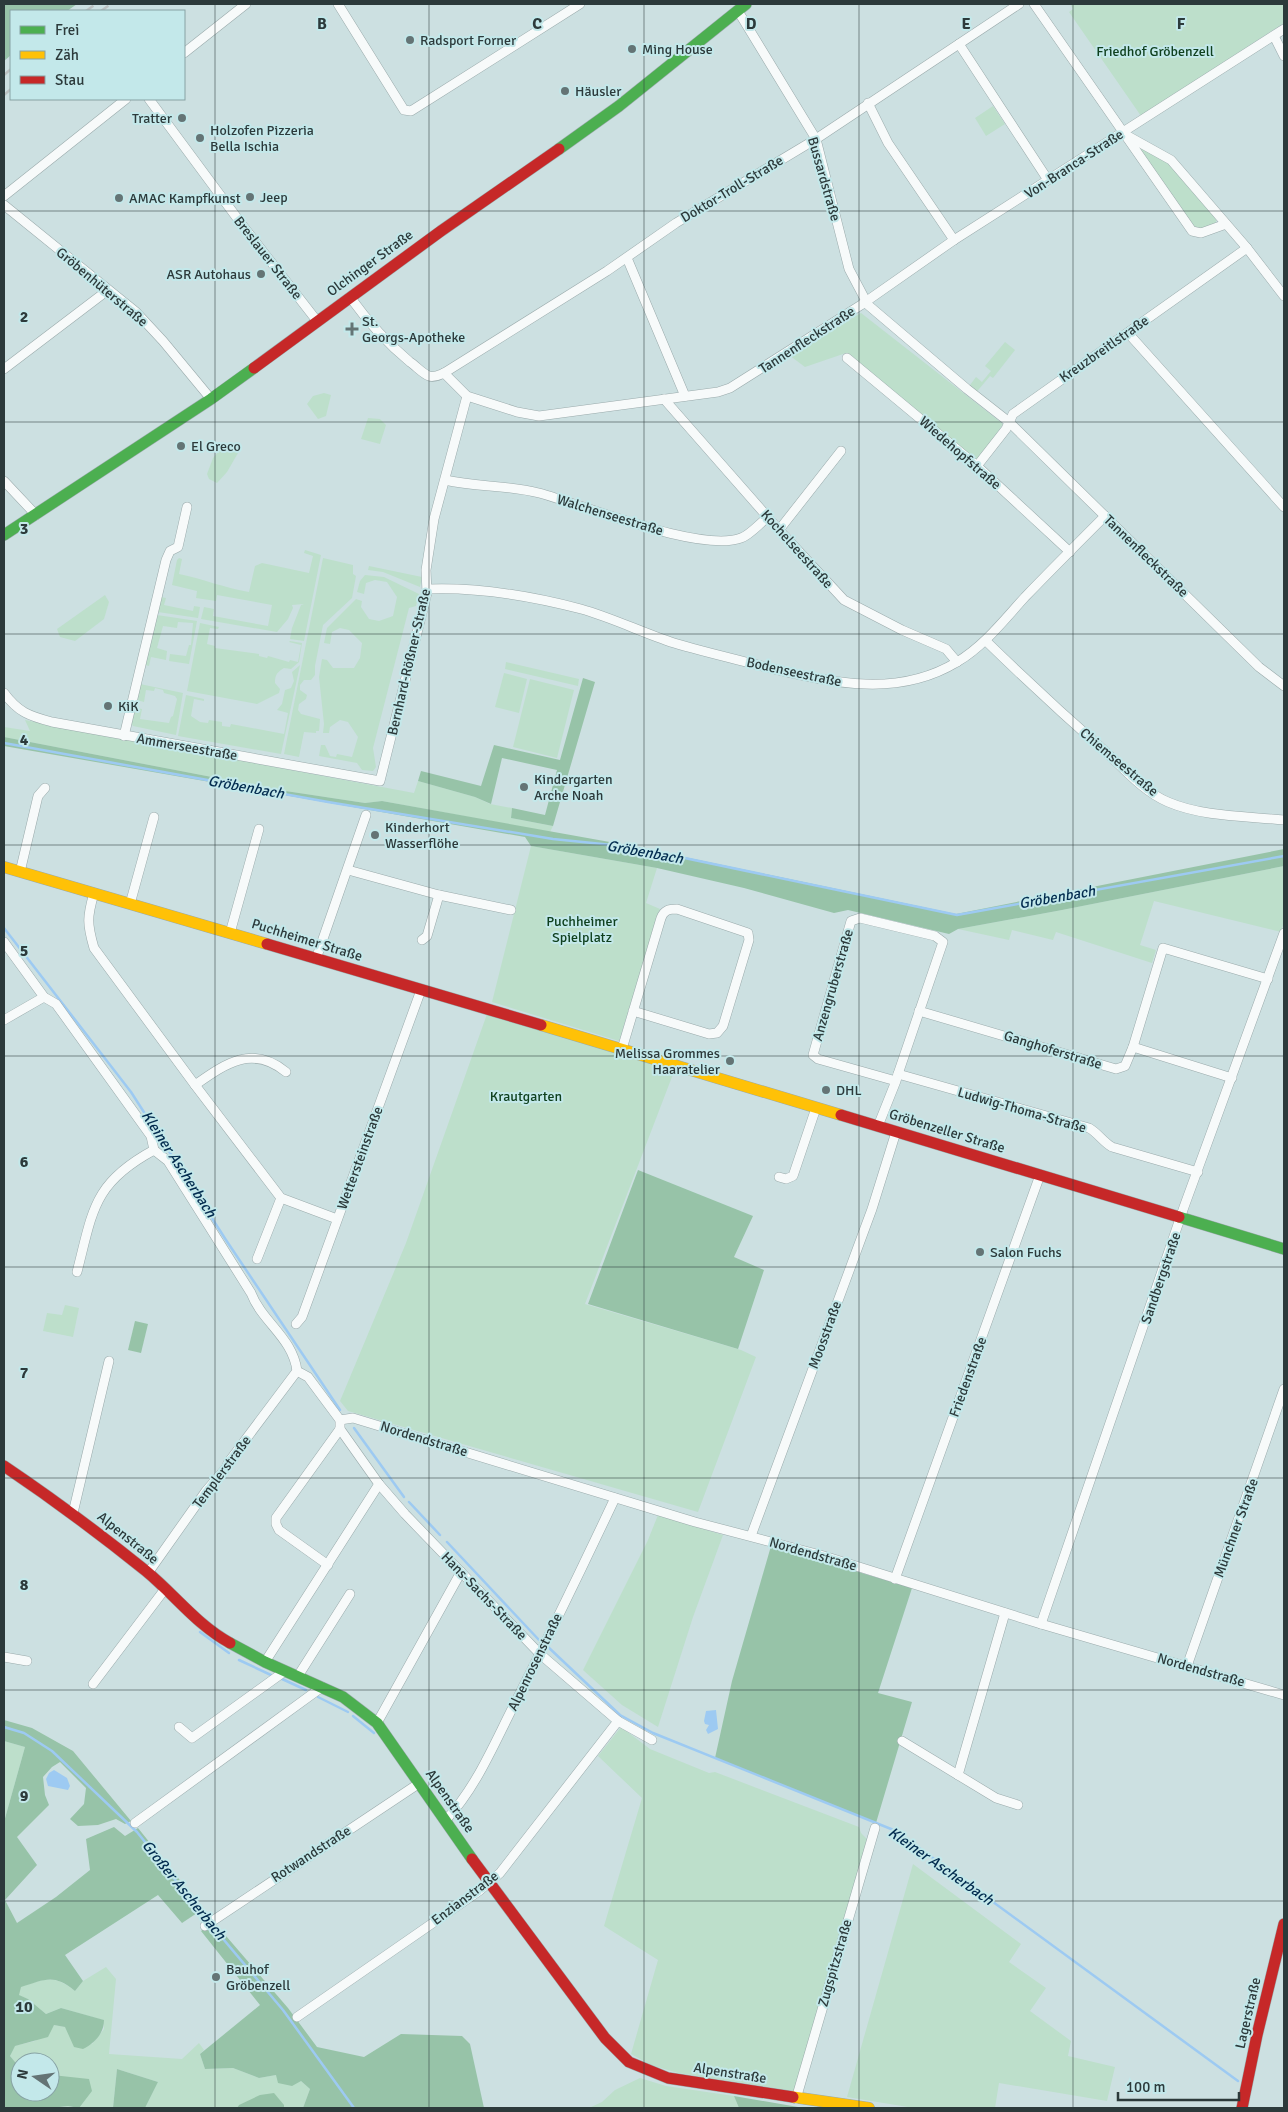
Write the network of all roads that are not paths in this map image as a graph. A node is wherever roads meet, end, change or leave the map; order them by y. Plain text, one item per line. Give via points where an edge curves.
1 (246, 4) edge
2 (338, 4) edge
3 (580, 4) edge
4 (1020, 4) edge
5 (1034, 4) edge
6 (742, 7) edge
7 (1284, 29) edge
8 (1274, 36) junction
9 (959, 44) junction
10 (185, 52) edge
11 (1284, 56) edge
12 (125, 100) edge
13 (149, 100) edge
14 (868, 103) junction
15 (1122, 132) junction
16 (816, 138) junction
17 (1048, 180) junction
18 (4, 196) edge
19 (4, 205) edge
20 (1226, 224) junction
21 (954, 240) junction
22 (1247, 248) junction
23 (627, 258) junction
24 (108, 290) junction
25 (1284, 296) edge
26 (350, 297) junction
27 (866, 301) junction
28 (317, 321) junction
29 (1128, 333) junction
30 (847, 358) dead end
31 (4, 369) edge
32 (444, 373) junction
33 (467, 396) junction
34 (685, 396) junction
35 (212, 399) junction
36 (664, 399) junction
37 (1009, 422) junction
38 (841, 451) dead end
39 (978, 466) junction
40 (445, 480) junction
41 (4, 481) edge
42 (1284, 507) edge
43 (187, 508) dead end
44 (36, 515) junction
45 (1105, 516) junction
46 (768, 517) junction
47 (779, 530) junction
48 (4, 535) edge
49 (1070, 552) junction
50 (428, 589) junction
51 (986, 641) junction
52 (958, 662) junction
53 (1284, 686) edge
54 (4, 693) edge
55 (124, 736) junction
56 (380, 781) joint
57 (45, 788) dead end
58 (366, 814) dead end
59 (154, 817) dead end
60 (1284, 820) edge
61 (259, 829) dead end
62 (4, 867) edge
63 (348, 870) junction
64 (20, 872) junction
65 (94, 893) junction
66 (439, 895) junction
67 (130, 904) junction
68 (511, 910) dead end
69 (230, 932) junction
70 (1284, 932) edge
71 (422, 940) dead end
72 (4, 942) edge
73 (316, 959) junction
74 (1268, 979) junction
75 (421, 990) junction
76 (44, 997) junction
77 (634, 1011) junction
78 (920, 1011) junction
79 (4, 1020) edge
80 (600, 1043) joint
81 (1133, 1047) junction
82 (622, 1049) junction
83 (286, 1072) dead end
84 (897, 1078) junction
85 (1232, 1078) junction
86 (195, 1085) junction
87 (816, 1108) junction
88 (878, 1126) junction
89 (896, 1132) junction
90 (154, 1150) junction
91 (1198, 1172) junction
92 (1040, 1175) junction
93 (779, 1177) dead end
94 (281, 1198) junction
95 (1182, 1217) junction
96 (338, 1219) junction
97 (1284, 1249) edge
98 (256, 1259) dead end
99 (77, 1272) dead end
100 (296, 1324) dead end
101 (109, 1361) dead end
102 (297, 1371) junction
103 (1284, 1389) edge
104 (340, 1424) junction
105 (4, 1466) edge
106 (378, 1484) junction
107 (615, 1498) junction
108 (73, 1513) junction
109 (751, 1536) junction
110 (328, 1564) junction
111 (461, 1572) junction
112 (148, 1573) junction
113 (895, 1579) junction
114 (165, 1589) junction
115 (350, 1594) dead end
116 (1006, 1613) junction
117 (1041, 1624) junction
118 (540, 1654) junction
119 (4, 1657) edge
120 (26, 1661) dead end
121 (265, 1662) junction
122 (1186, 1666) junction
123 (285, 1671) junction
124 (298, 1676) junction
125 (93, 1684) dead end
126 (322, 1687) junction
127 (1284, 1695) edge
128 (618, 1721) junction
129 (377, 1723) junction
130 (179, 1726) dead end
131 (652, 1740) dead end
132 (902, 1742) dead end
133 (958, 1775) junction
134 (418, 1784) junction
135 (1018, 1805) dead end
136 (446, 1822) junction
137 (135, 1823) dead end
138 (875, 1828) dead end
139 (489, 1883) junction
140 (208, 1923) dead end
141 (1284, 1924) edge
142 (298, 2017) dead end
143 (796, 2099) junction
144 (868, 2108) edge
145 (1242, 2108) edge

1 - 10 street
2 - 3 street via 404,110 411,111
4 - 9 street, Doktor-Troll-Straße
5 - 15 street
6 - 16 street, Bussardstraße
6 - 26 street, Olchinger Straße via 619,106
7 - 8 street, Von-Branca-Straße
8 - 11 street
8 - 15 street, Von-Branca-Straße
9 - 14 street, Doktor-Troll-Straße
9 - 17 street
12 - 18 street
13 - 28 street, Breslauer Straße
14 - 16 street, Doktor-Troll-Straße
14 - 21 street via 888,143
15 - 17 street, Von-Branca-Straße
15 - 20 street via 1171,160
15 - 20 street via 1192,231 1200,233
16 - 23 street, Doktor-Troll-Straße via 676,223
16 - 27 street, Bussardstraße via 849,269
17 - 21 street, Von-Branca-Straße
19 - 24 street, Gröbenhüterstraße
20 - 22 street
21 - 27 street, Von-Branca-Straße
22 - 25 street
22 - 29 street, Kreuzbreitlstraße
23 - 32 street, Doktor-Troll-Straße
23 - 34 street
24 - 31 street
24 - 35 street, Gröbenhüterstraße via 136,312
26 - 28 street, Olchinger Straße
26 - 32 street via 380,335 414,365 428,376
27 - 34 street, Tannenfleckstraße via 730,388
27 - 37 street, Tannenfleckstraße
28 - 35 street, Olchinger Straße
29 - 37 street, Kreuzbreitlstraße via 1013,414
29 - 42 street
30 - 39 street, Wiedehopfstraße
32 - 33 street, Tannenfleckstraße
33 - 36 street, Tannenfleckstraße via 539,416
33 - 40 street, Bernhard-Rößner-Straße
34 - 36 street, Tannenfleckstraße
35 - 44 street, Olchinger Straße
36 - 46 street, Kochelseestraße
37 - 39 street, Kreuzbreitlstraße
37 - 45 street, Tannenfleckstraße
38 - 47 street
39 - 49 street, Wiedehopfstraße
40 - 46 street, Walchenseestraße via 539,493 704,540 742,538
40 - 50 street, Bernhard-Rößner-Straße via 429,547
41 - 44 street
43 - 55 street via 178,547 170,551 166,560
44 - 48 street, Olchinger Straße
45 - 49 street, Bodenseestraße
45 - 53 street, Tannenfleckstraße via 1259,667
46 - 47 street, Kochelseestraße
47 - 52 street, Kochelseestraße via 844,600 946,649
49 - 51 street, Bodenseestraße
50 - 52 street, Bodenseestraße via 470,589 525,596 583,610 692,647 812,678 853,684 889,685 928,678
50 - 56 street, Bernhard-Rößner-Straße
51 - 52 street, Bodenseestraße
51 - 60 street, Chiemseestraße via 1140,784 1166,801 1204,812
54 - 55 street, Ammerseestraße via 13,706 29,716
55 - 56 street, Ammerseestraße
57 - 64 street via 38,796
58 - 63 street
59 - 67 street
61 - 69 street
62 - 64 street, Puchheimer Straße
63 - 66 street
63 - 73 street
64 - 65 street, Puchheimer Straße
65 - 67 street, Puchheimer Straße
65 - 86 street via 88,927 94,948
66 - 68 street
66 - 71 street via 428,936
67 - 69 street, Puchheimer Straße
69 - 73 street, Puchheimer Straße
70 - 74 street, Sandbergstraße
72 - 76 street
73 - 75 street, Puchheimer Straße
74 - 81 street via 1162,948
74 - 85 street, Sandbergstraße
75 - 80 street, Puchheimer Straße
75 - 96 street, Wettersteinstraße
76 - 79 street
76 - 90 street via 56,1004 95,1056 151,1136
77 - 77 street via 661,918 667,910 677,909 748,933 745,955 719,1031 708,1034
77 - 82 street
78 - 81 street, Ganghoferstraße via 1116,1069 1126,1066
78 - 84 street, Anzengruberstraße
78 - 84 street, Anzengruberstraße via 943,942 935,936 860,918 851,921 812,1055
80 - 82 street, Gröbenzeller Straße
81 - 85 street
82 - 87 street, Gröbenzeller Straße
83 - 86 street via 262,1060 246,1058 226,1063
84 - 88 street, Anzengruberstraße
84 - 91 street, Ludwig-Thoma-Straße via 1088,1128 1098,1133 1106,1144
85 - 91 street, Sandbergstraße
86 - 94 street
87 - 88 street, Gröbenzeller Straße
87 - 93 street via 793,1176
88 - 89 street, Gröbenzeller Straße
89 - 92 street, Gröbenzeller Straße
89 - 109 street, Moosstraße via 872,1209
90 - 99 street via 133,1162 107,1184 91,1219
90 - 102 street via 168,1161 252,1293 256,1306 293,1353
91 - 95 street, Sandbergstraße
92 - 95 street, Gröbenzeller Straße
92 - 113 street, Friedenstraße
94 - 96 street
94 - 98 street
95 - 97 street, Gröbenzeller Straße
95 - 117 street, Sandbergstraße
96 - 100 street, Wettersteinstraße via 302,1317
101 - 108 street
102 - 104 street, Hans-Sachs-Straße via 308,1377
102 - 112 street, Templerstraße
103 - 122 street, Münchner Straße
104 - 106 street, Hans-Sachs-Straße
104 - 107 street, Nordendstraße via 353,1418
104 - 110 street via 276,1518 279,1530
105 - 108 street, Alpenstraße
106 - 110 street
106 - 111 street, Hans-Sachs-Straße
107 - 109 street, Nordendstraße
107 - 118 street, Alpenrosenstraße
108 - 112 street, Alpenstraße
109 - 113 street, Nordendstraße
110 - 121 street
111 - 118 street, Hans-Sachs-Straße
111 - 129 street
112 - 114 street, Alpenstraße
113 - 116 street, Nordendstraße
114 - 121 street, Alpenstraße via 217,1636
114 - 125 street
115 - 124 street
116 - 117 street, Nordendstraße
116 - 133 street
117 - 122 street, Nordendstraße
118 - 128 street, Hans-Sachs-Straße
118 - 136 street, Alpenrosenstraße via 474,1784
119 - 120 street
121 - 123 street, Alpenstraße
122 - 127 street, Nordendstraße
123 - 124 street, Alpenstraße
123 - 130 street via 192,1738
124 - 126 street, Alpenstraße
126 - 129 street, Alpenstraße via 358,1707
126 - 137 street
128 - 131 street, Hans-Sachs-Straße
128 - 139 street, Enzianstraße
129 - 134 street, Alpenstraße
132 - 133 street
133 - 135 street via 996,1798
134 - 136 street, Alpenstraße
134 - 140 street, Rotwandstraße
136 - 139 street, Alpenstraße
138 - 143 street, Zugspitzstraße
139 - 142 street, Enzianstraße
139 - 143 street, Alpenstraße via 605,2038 629,2062 668,2078
141 - 145 street, Lagerstraße
143 - 144 street, Alpenstraße

